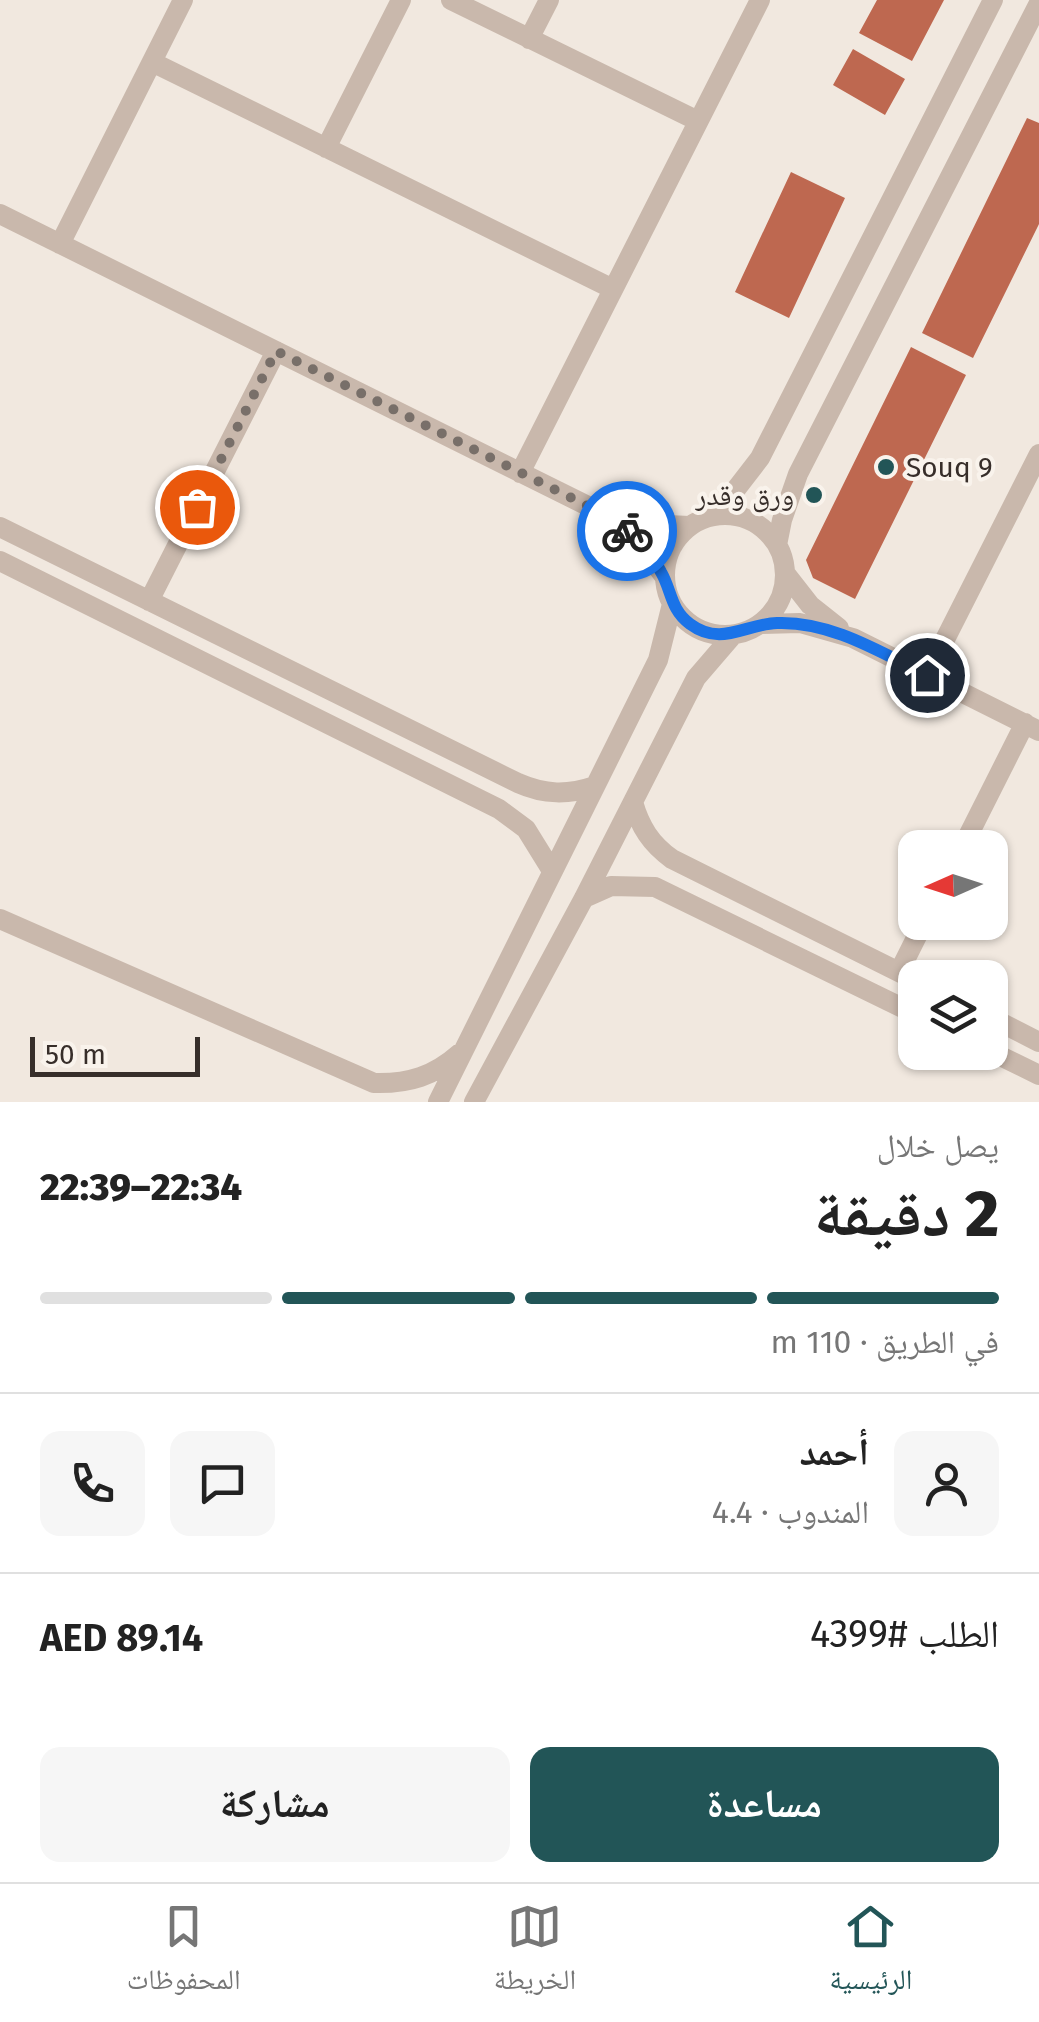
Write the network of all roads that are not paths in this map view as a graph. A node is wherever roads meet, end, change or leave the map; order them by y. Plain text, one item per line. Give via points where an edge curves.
1 (183, 0) edge
2 (401, 0) edge
3 (451, 0) edge
4 (549, 0) edge
5 (760, 0) edge
6 (992, 0) edge
7 (1039, 3) edge
8 (530, 39) junction
9 (152, 62) junction
10 (698, 121) junction
11 (326, 148) junction
12 (0, 214) edge
13 (60, 244) junction
14 (613, 289) junction
15 (276, 351) junction
16 (1039, 454) edge
17 (520, 473) junction
18 (1030, 495) edge
19 (716, 514) junction
20 (606, 515) junction
21 (689, 526) junction
22 (0, 527) edge
23 (778, 545) junction
24 (0, 562) edge
25 (785, 573) junction
26 (664, 576) junction
27 (149, 601) junction
28 (672, 604) junction
29 (760, 624) junction
30 (734, 634) junction
31 (853, 638) junction
32 (927, 675) junction
33 (1032, 727) edge
34 (595, 786) junction
35 (633, 802) junction
36 (972, 830) edge
37 (552, 871) junction
38 (584, 898) junction
39 (0, 920) edge
40 (898, 972) edge
41 (898, 1006) edge
42 (1008, 1026) edge
43 (1039, 1042) edge
44 (465, 1048) junction
45 (494, 1060) junction
46 (1008, 1060) edge
47 (1039, 1075) edge
48 (374, 1083) junction
49 (390, 1102) edge
50 (438, 1102) edge
51 (474, 1102) edge
52 (493, 1102) edge

1 - 9 street
2 - 11 street
3 - 8 street
4 - 8 street
5 - 10 street
6 - 19 street via 760,458
7 - 23 street via 798,474
8 - 10 street
9 - 11 street
9 - 13 street
10 - 14 street
11 - 14 street
12 - 13 street
13 - 15 street
14 - 17 street
15 - 17 street
15 - 27 street
16 - 18 street
17 - 20 street
18 - 32 street
19 - 21 street
19 - 23 street via 745,517
20 - 21 street
20 - 26 street via 639,542
21 - 26 street via 670,548
22 - 27 street
23 - 25 street
24 - 37 street via 499,809 526,829
25 - 29 street via 779,601
25 - 31 street via 810,604
26 - 28 street
27 - 34 street via 532,790 564,793
28 - 30 street via 704,632
28 - 34 street via 658,660
29 - 30 street
29 - 31 street via 800,623
30 - 35 street via 696,678
31 - 32 street
32 - 33 street
33 - 36 street
34 - 37 street
35 - 38 street
35 - 40 street via 642,828 672,859
37 - 44 street
38 - 41 street via 611,886 655,887
38 - 45 street
39 - 48 street
42 - 43 street
44 - 48 street via 418,1080
44 - 50 street
45 - 51 street
45 - 52 street
46 - 47 street
48 - 49 street

